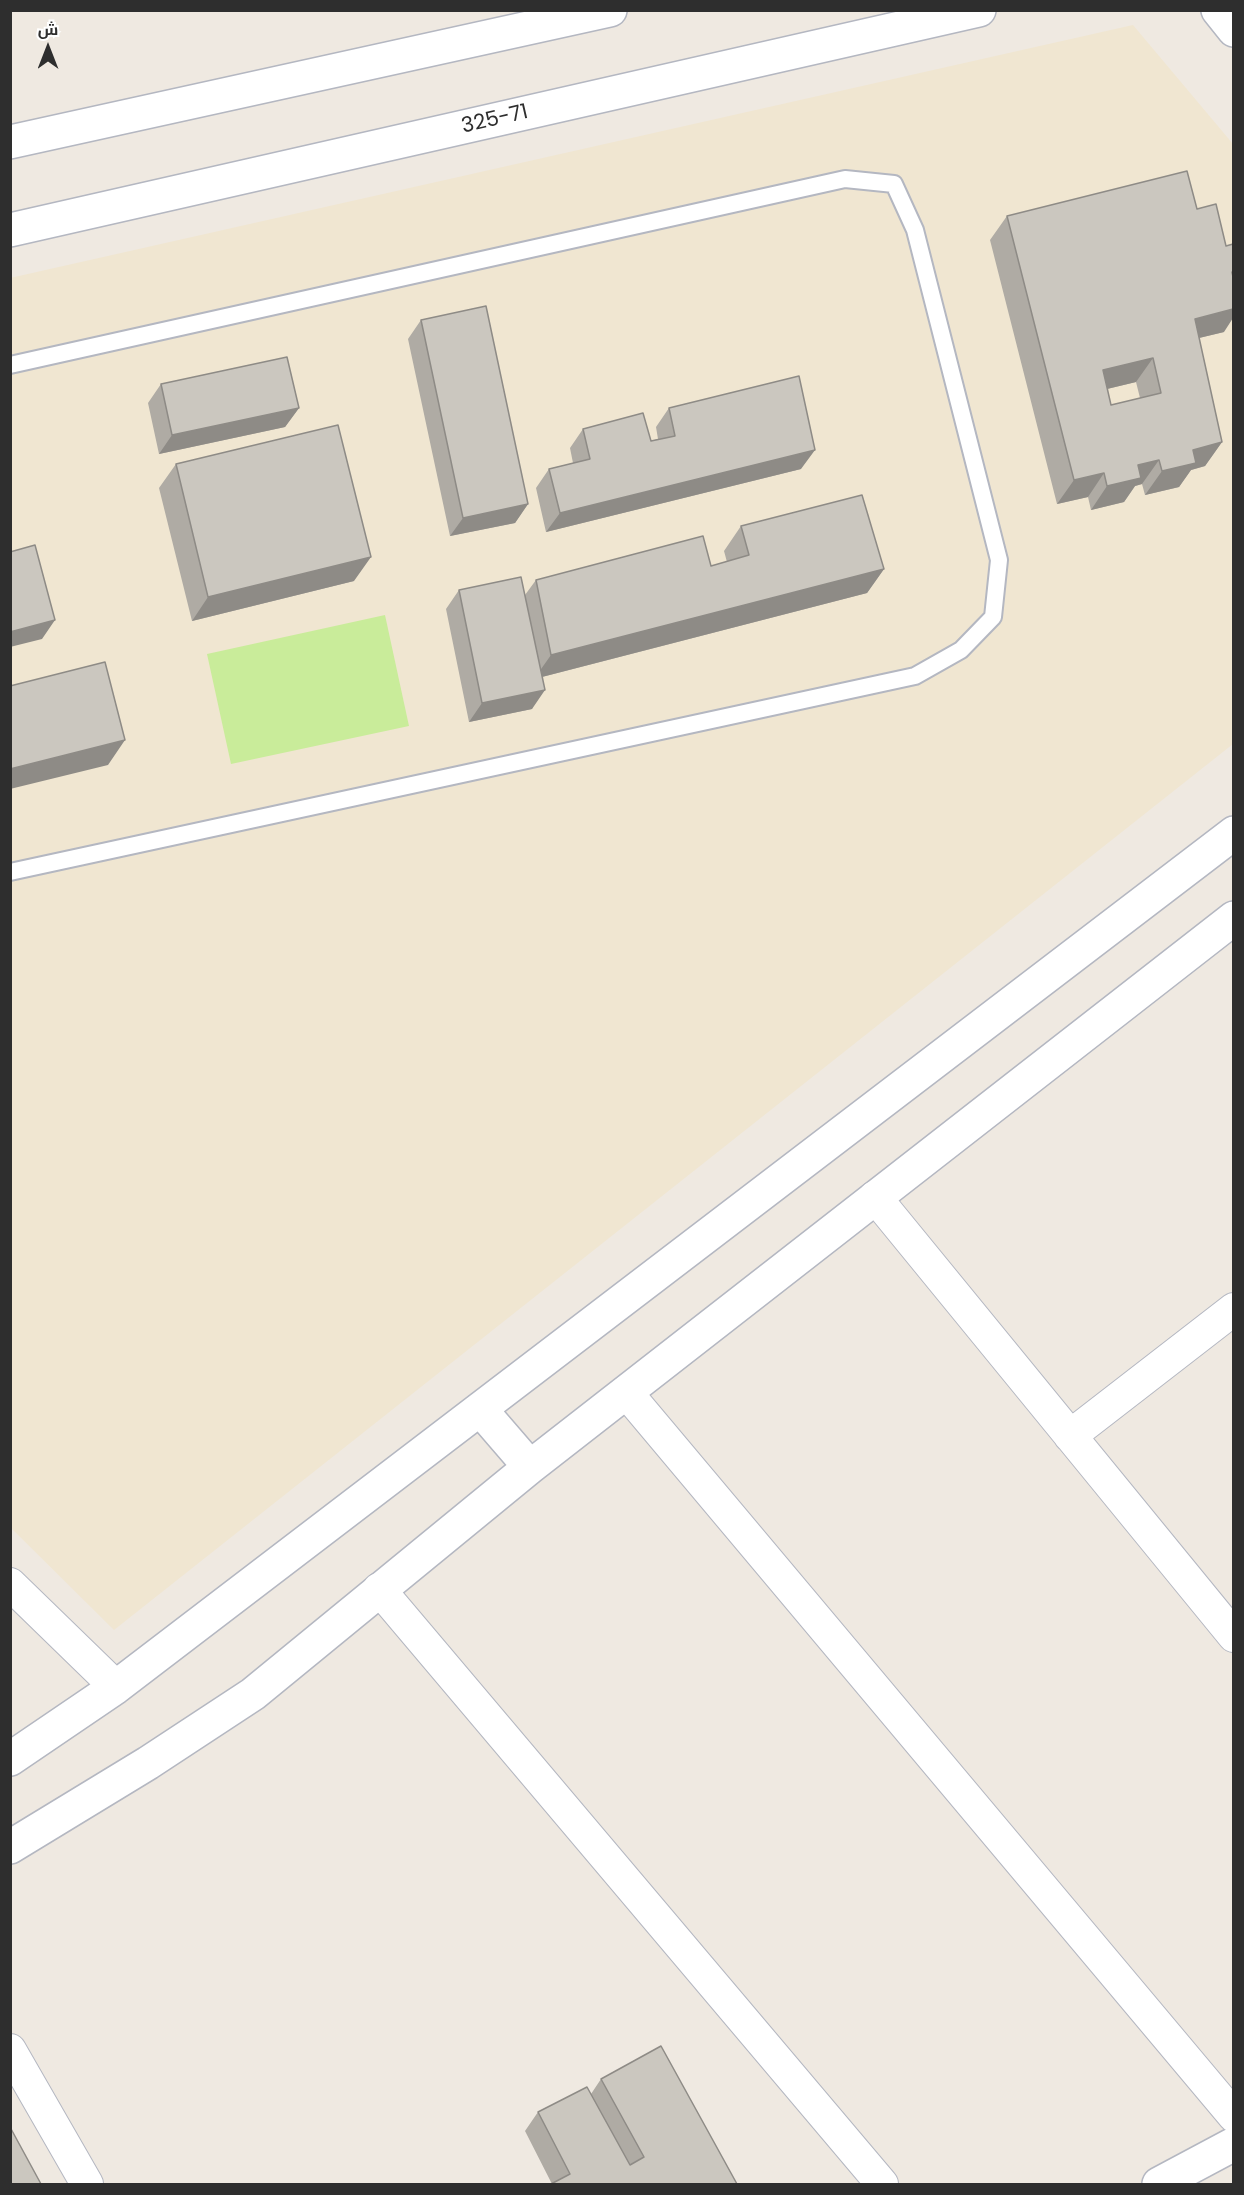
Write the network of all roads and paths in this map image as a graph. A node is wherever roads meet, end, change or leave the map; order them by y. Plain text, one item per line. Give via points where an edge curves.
1 (610, 10) edge
2 (979, 10) edge
3 (1218, 10) edge
4 (1233, 30) edge
5 (10, 142) edge
6 (10, 230) edge
7 (10, 364) edge
8 (1233, 833) edge
9 (10, 872) edge
10 (1233, 918) edge
11 (875, 1197) junction
12 (1233, 1309) edge
13 (626, 1392) junction
14 (480, 1409) junction
15 (1070, 1436) junction
16 (530, 1467) junction
17 (10, 1584) edge
18 (379, 1589) junction
19 (1233, 1636) edge
20 (116, 1687) junction
21 (10, 1759) edge
22 (10, 1847) edge
23 (10, 2050) edge
24 (1233, 2116) edge
25 (1233, 2144) edge
26 (87, 2184) edge
27 (882, 2184) edge
28 (1159, 2184) edge

1 - 5 street
2 - 6 street, 325-71
3 - 4 street
7 - 9 lane via 845,179 894,184 915,230 999,560 993,617 961,650 915,676
8 - 14 street
10 - 11 street
11 - 13 street
11 - 15 street
12 - 15 street
13 - 16 street
13 - 24 street
14 - 16 street
14 - 20 street
15 - 19 street
16 - 18 street
17 - 20 street
18 - 22 street via 253,1694
18 - 27 street
20 - 21 street
23 - 26 street
25 - 28 street

